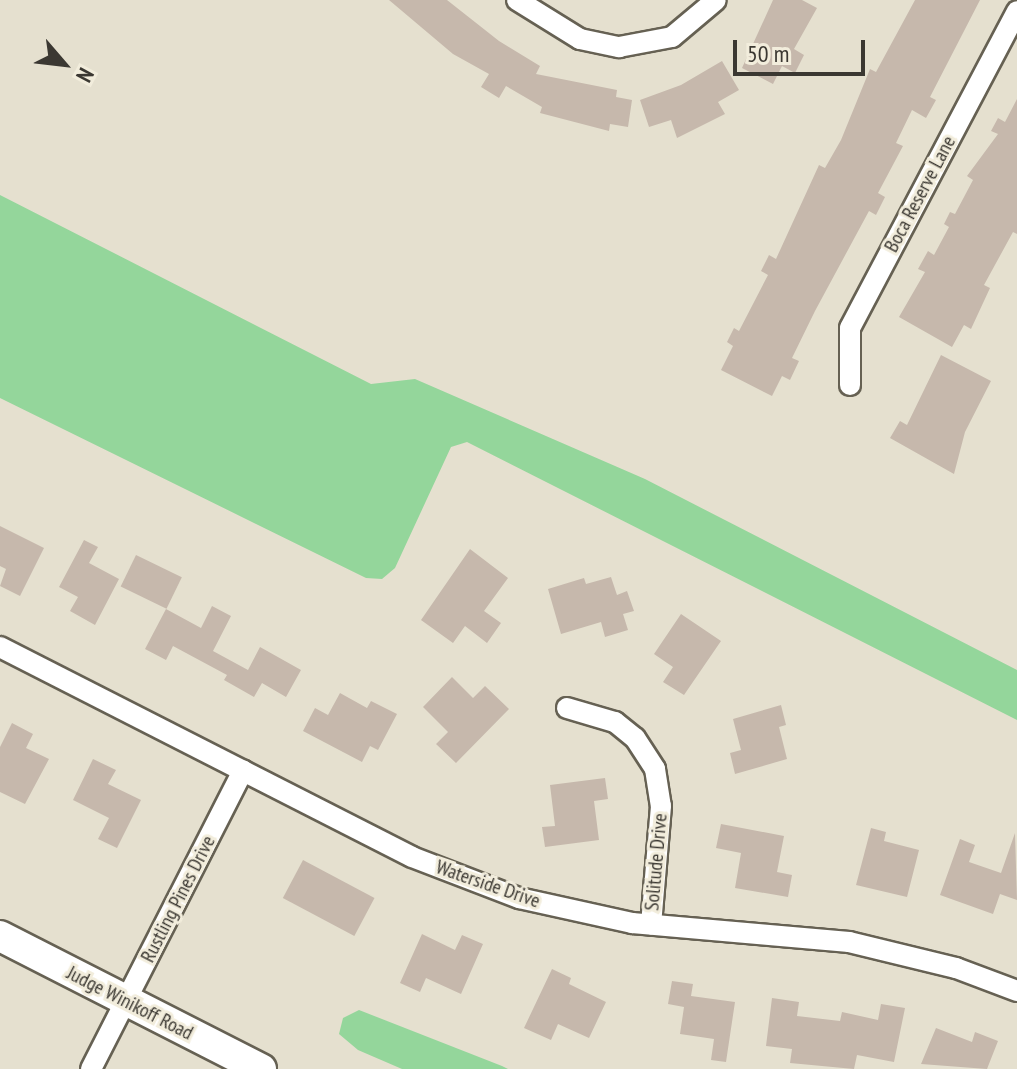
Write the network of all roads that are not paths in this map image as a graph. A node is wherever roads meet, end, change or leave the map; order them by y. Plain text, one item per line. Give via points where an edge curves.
1 (517, 0) edge
2 (716, 0) edge
3 (1017, 11) edge
4 (850, 385) dead end
5 (0, 647) edge
6 (567, 708) dead end
7 (243, 771) junction
8 (651, 925) junction
9 (0, 936) edge
10 (1017, 991) edge
11 (126, 1001) junction
12 (91, 1069) edge
13 (261, 1069) edge

1 - 2 street via 580,39 619,47 672,37
3 - 4 street, Boca Reserve Lane via 850,328
5 - 7 street, Waterside Drive
6 - 8 street, Solitude Drive via 615,722 643,747 655,769 661,806
7 - 8 street, Waterside Drive via 465,879 575,912
7 - 11 street, Rustling Pines Drive
8 - 10 street, Waterside Drive via 849,942 956,968
9 - 11 street, Judge Winikoff Road
11 - 12 street, Rustling Pines Drive
11 - 13 street, Judge Winikoff Road

